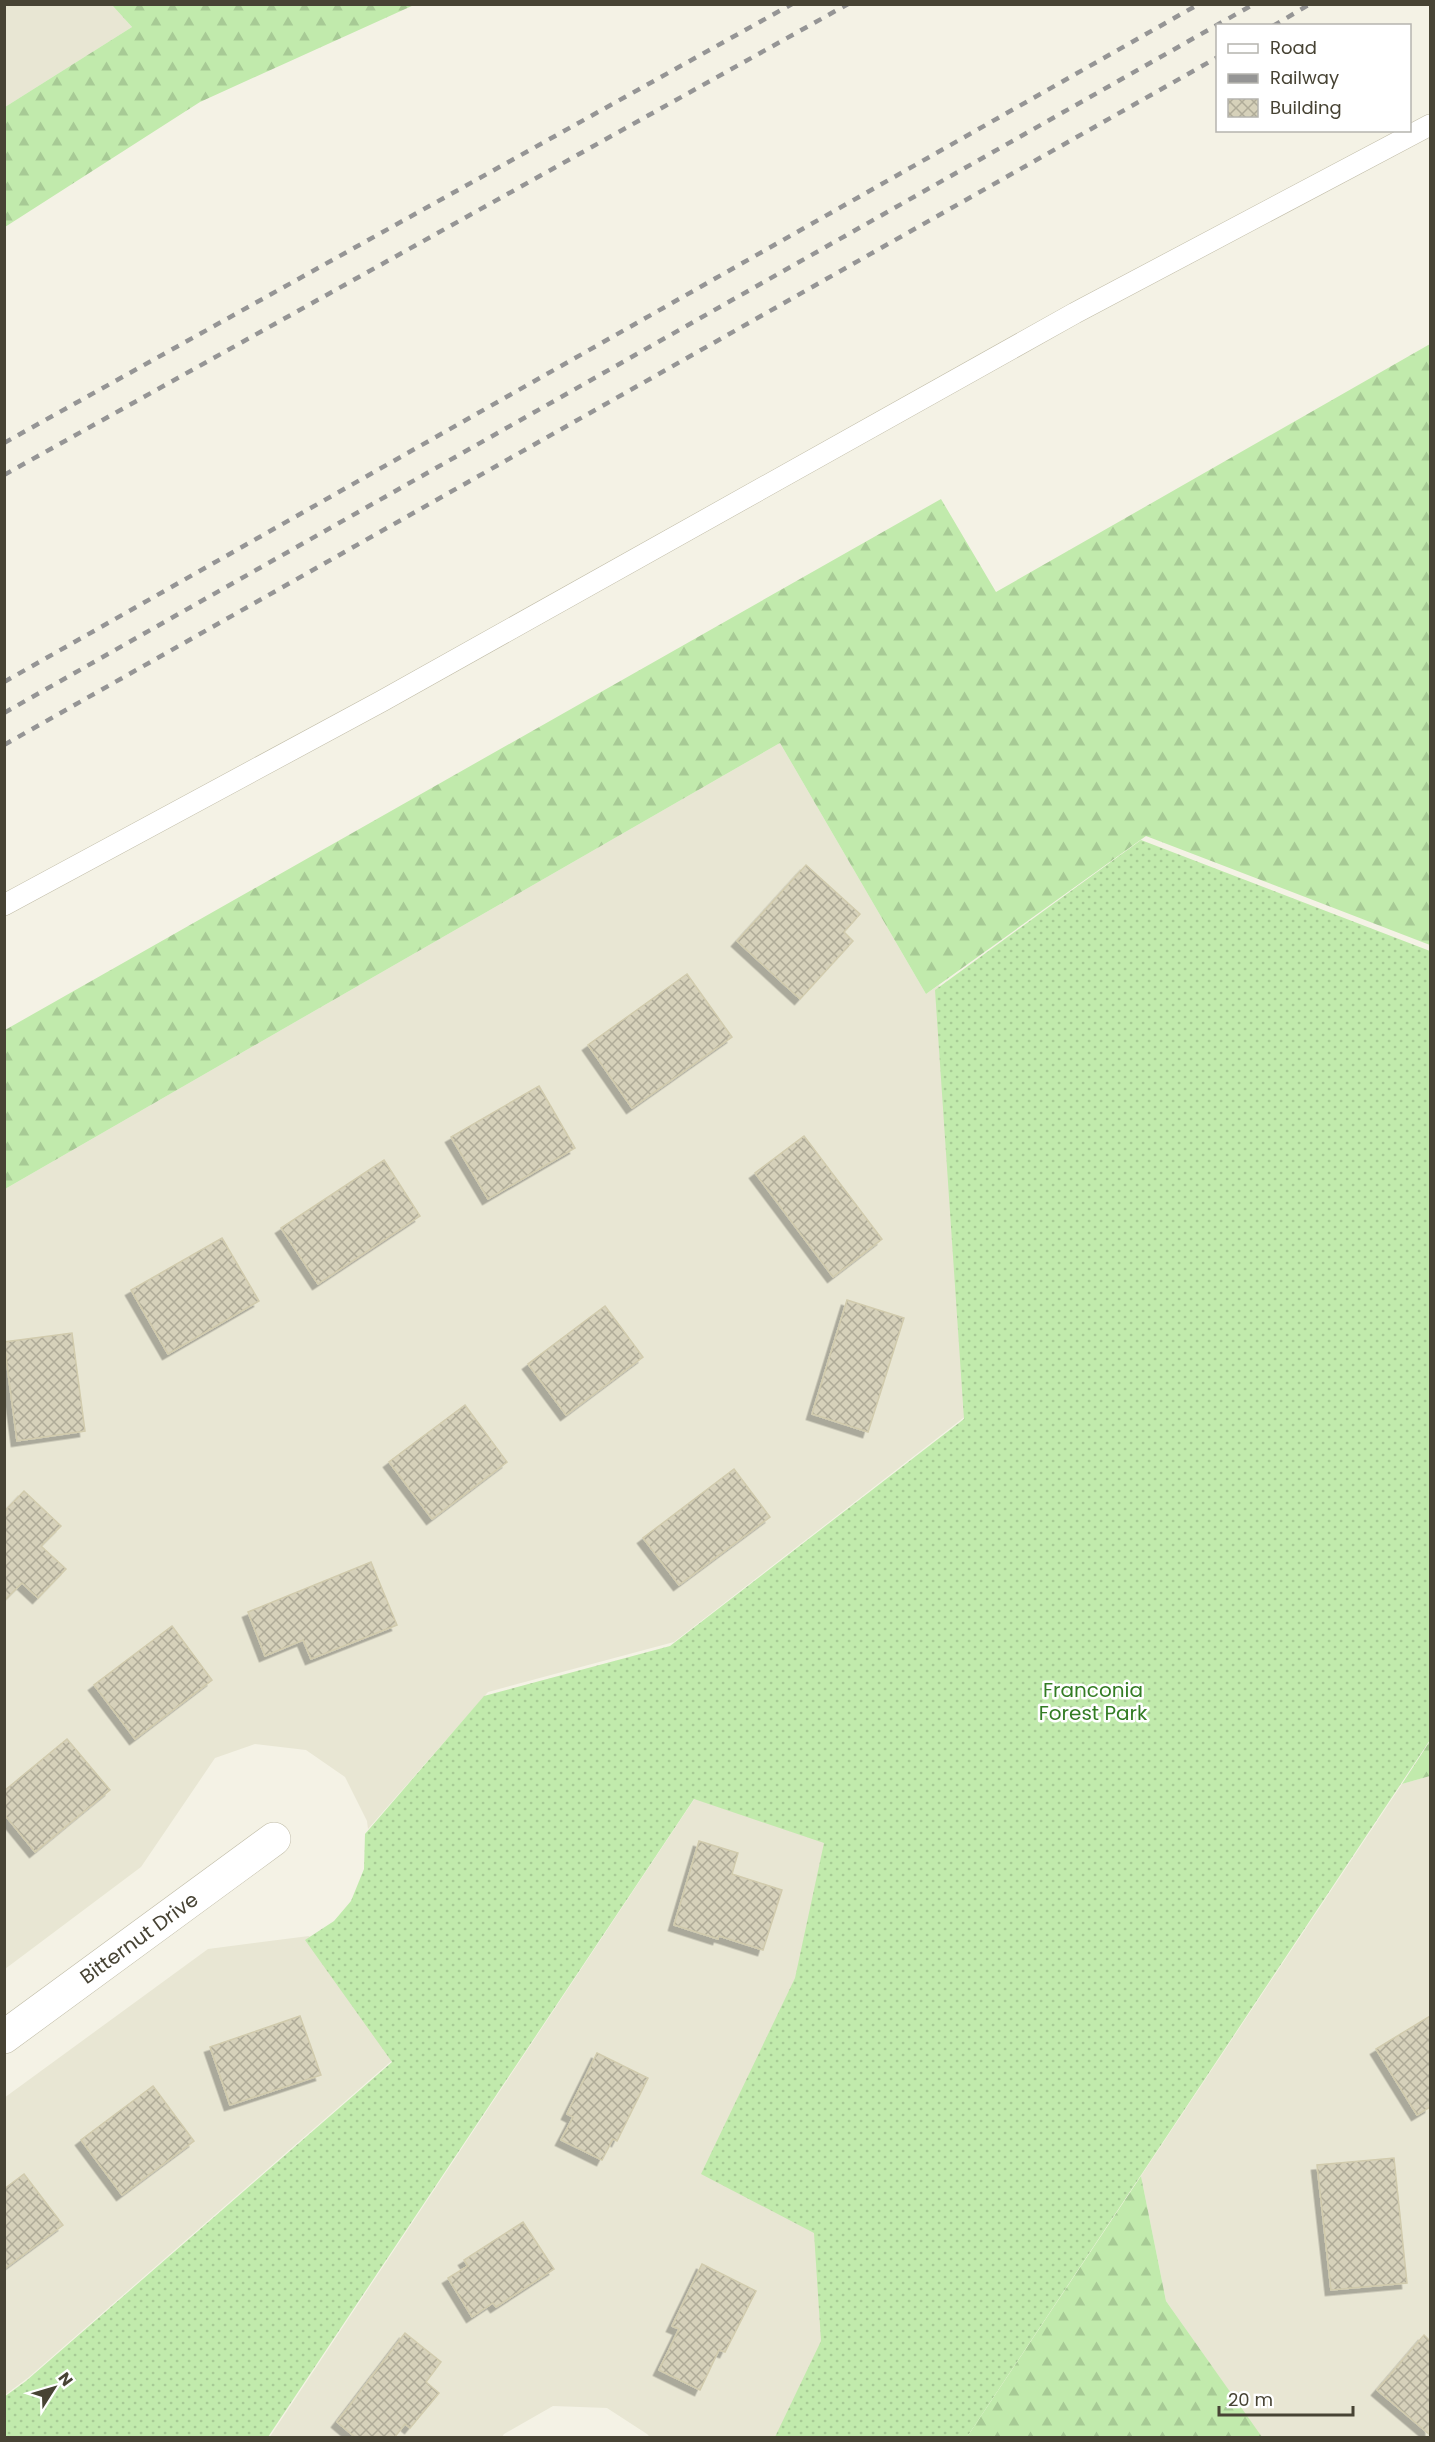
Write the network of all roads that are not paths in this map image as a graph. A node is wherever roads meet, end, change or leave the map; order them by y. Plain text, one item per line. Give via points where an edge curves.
1 (1431, 125) edge
2 (4, 905) edge
3 (274, 1839) dead end
4 (4, 2037) edge

1 - 2 lane via 1075,312 382,701
3 - 4 street, Bitternut Drive

